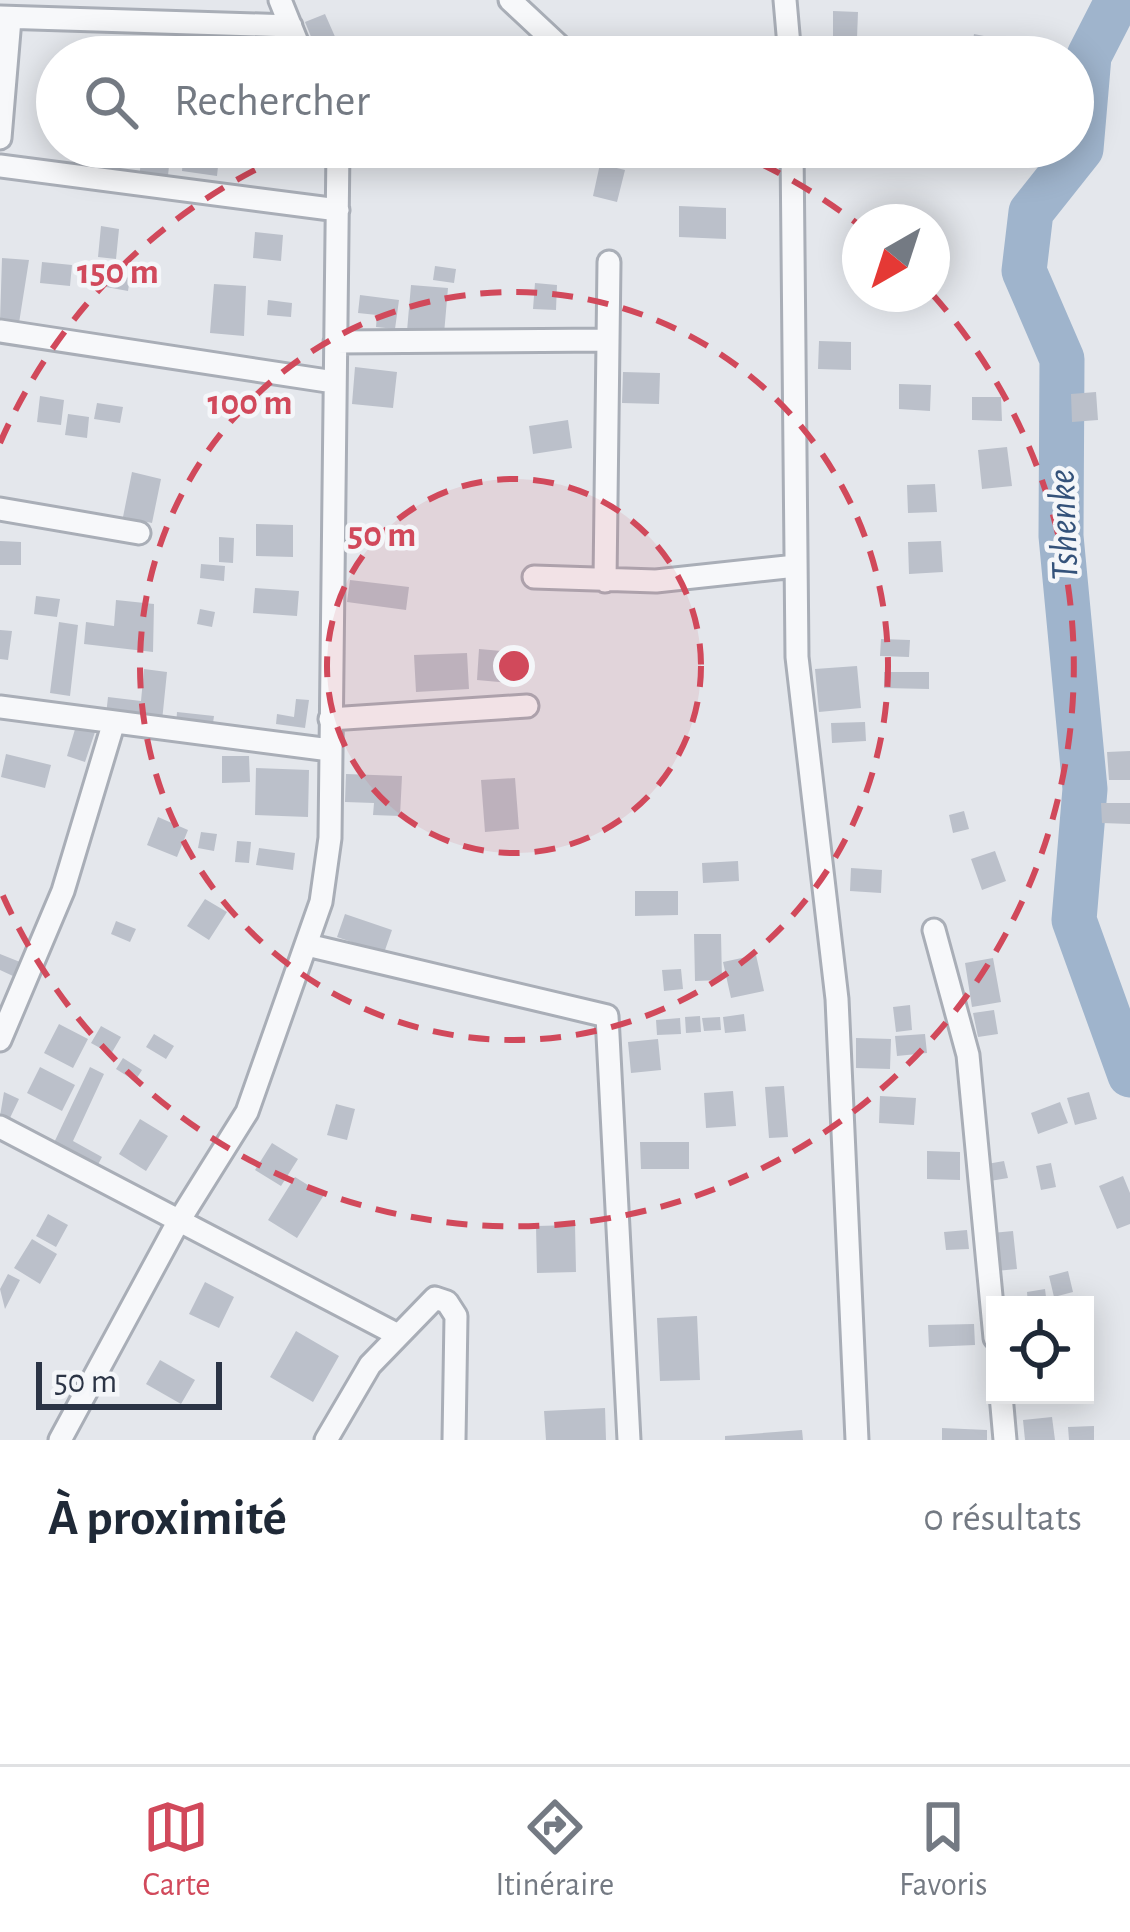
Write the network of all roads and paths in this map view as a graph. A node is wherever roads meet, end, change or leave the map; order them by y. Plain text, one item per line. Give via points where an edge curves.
1 (280, 0) edge
2 (510, 0) edge
3 (785, 0) edge
4 (5, 18) edge
5 (291, 26) junction
6 (295, 36) edge
7 (549, 36) edge
8 (788, 36) edge
9 (0, 138) edge
10 (0, 166) edge
11 (338, 168) edge
12 (792, 168) edge
13 (338, 210) junction
14 (609, 262) dead end
15 (0, 331) edge
16 (608, 340) junction
17 (335, 342) junction
18 (334, 382) junction
19 (0, 509) edge
20 (139, 532) dead end
21 (796, 566) junction
22 (534, 577) dead end
23 (605, 581) junction
24 (527, 706) dead end
25 (0, 707) edge
26 (330, 719) junction
27 (113, 725) junction
28 (330, 750) junction
29 (934, 930) dead end
30 (307, 945) junction
31 (0, 1040) edge
32 (0, 1127) edge
33 (177, 1224) junction
34 (991, 1296) edge
35 (396, 1334) junction
36 (1002, 1404) edge
37 (60, 1440) edge
38 (326, 1440) edge
39 (454, 1440) edge
40 (629, 1440) edge
41 (857, 1440) edge
42 (1005, 1440) edge

1 - 5 street
2 - 7 street
3 - 8 street
4 - 5 street
4 - 9 street
5 - 6 street
10 - 13 street
11 - 13 street
12 - 21 street
13 - 17 street
14 - 16 street
15 - 18 street
16 - 17 street
16 - 23 street
17 - 18 street
18 - 26 street
19 - 20 street
21 - 23 street
21 - 41 street via 797,656 837,999
22 - 23 street
24 - 26 street
25 - 27 street
26 - 28 street
27 - 28 street
27 - 31 street via 63,891
28 - 30 street via 330,838
29 - 34 street via 968,1054
30 - 33 street via 247,1112
30 - 40 street via 608,1016
32 - 33 street
33 - 35 street
33 - 37 street
35 - 38 street
35 - 39 street via 435,1298 453,1308
36 - 42 street

